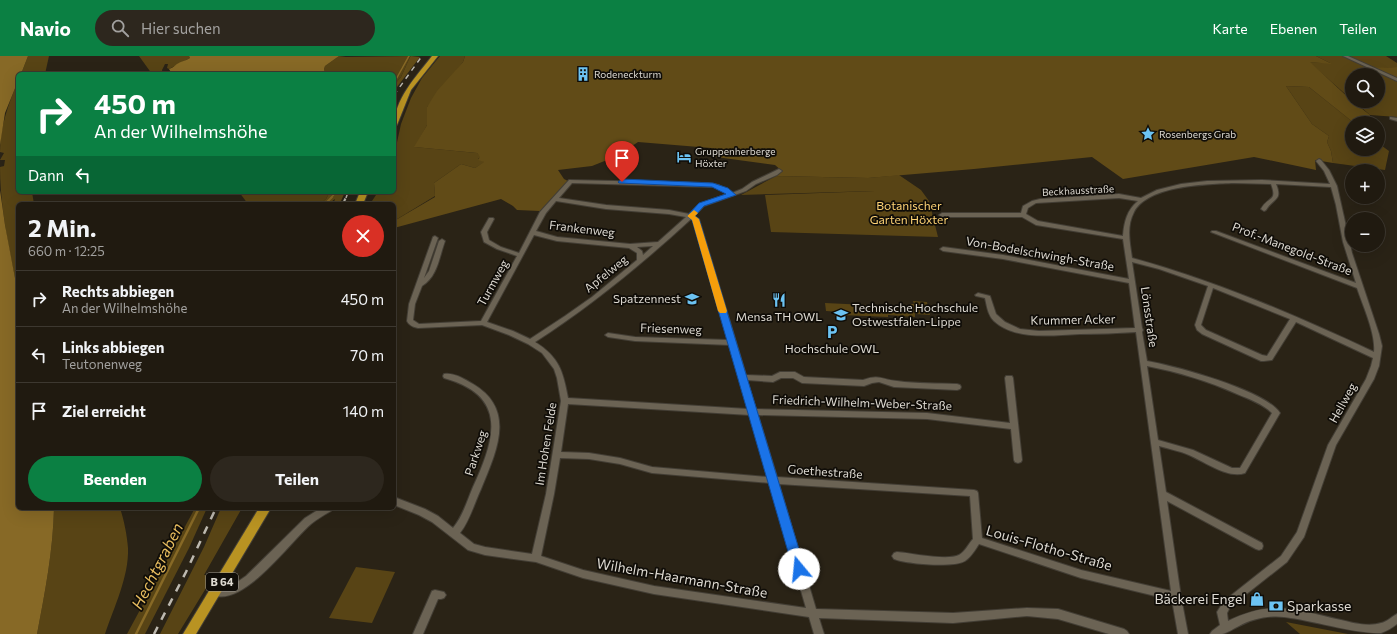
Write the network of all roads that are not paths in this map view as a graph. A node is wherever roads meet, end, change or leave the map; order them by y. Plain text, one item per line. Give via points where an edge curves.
1 (435, 56) edge
2 (1345, 56) edge
3 (1397, 80) edge
4 (396, 120) edge
5 (1319, 161) dead end
6 (779, 171) dead end
7 (1273, 182) junction
8 (1334, 186) junction
9 (732, 195) junction
10 (555, 198) junction
11 (1141, 200) junction
12 (1264, 209) dead end
13 (1023, 215) junction
14 (691, 216) junction
15 (942, 216) dead end
16 (491, 219) dead end
17 (532, 232) junction
18 (1214, 232) dead end
19 (1126, 238) junction
20 (438, 240) dead end
21 (661, 243) junction
22 (630, 246) junction
23 (943, 249) dead end
24 (521, 255) junction
25 (1129, 259) junction
26 (640, 260) junction
27 (1133, 282) junction
28 (1211, 285) junction
29 (1361, 287) junction
30 (978, 295) dead end
31 (1294, 319) junction
32 (483, 323) junction
33 (1140, 330) junction
34 (608, 335) dead end
35 (530, 342) junction
36 (732, 343) junction
37 (1377, 357) junction
38 (1145, 363) junction
39 (447, 376) dead end
40 (743, 377) junction
41 (1008, 378) dead end
42 (956, 388) dead end
43 (565, 401) junction
44 (753, 412) junction
45 (1014, 426) junction
46 (1155, 442) junction
47 (557, 455) junction
48 (1018, 460) dead end
49 (772, 480) junction
50 (1162, 494) junction
51 (396, 502) edge
52 (264, 510) edge
53 (325, 510) edge
54 (454, 533) junction
55 (978, 540) junction
56 (1259, 546) dead end
57 (897, 556) dead end
58 (536, 558) junction
59 (216, 592) junction
60 (441, 594) dead end
61 (1176, 598) junction
62 (813, 613) junction
63 (1397, 619) edge
64 (1226, 626) junction
65 (1383, 631) edge
66 (190, 634) edge
67 (418, 634) edge
68 (819, 634) edge
69 (1124, 634) edge
70 (1183, 634) edge
71 (1215, 634) edge

1 - 4 main road via 408,90
2 - 3 street
5 - 8 street, Hellweg
6 - 9 street, Apfelweg
7 - 8 street, Lönsstraße
7 - 11 street, Lönsstraße via 1191,185 1164,190
7 - 12 street via 1276,197
8 - 29 street, Hellweg via 1348,251
9 - 10 street, Turmweg via 708,184 571,181
9 - 14 street, Apfelweg via 702,204
10 - 14 street via 597,206
10 - 17 street, Turmweg via 543,212
11 - 13 street, Beckhausstraße via 1119,196 1040,201 1025,207
11 - 19 street, Lönsstraße via 1128,218
13 - 15 street
13 - 19 street via 1036,223
14 - 21 street, Apfelweg
14 - 36 street via 696,219
16 - 24 street, Turmweg via 484,232 486,241 492,246
17 - 22 street, Frankenweg via 557,239
17 - 24 street, Turmweg
18 - 29 street, Prof.-Manegold-Straße
19 - 25 street, Lönsstraße
20 - 32 street, Im Hohen Felde via 412,304 410,321 418,326
21 - 22 street, Frankenweg
21 - 26 street, Apfelweg
22 - 26 street, Frankenweg via 640,252
23 - 27 street, Von-Bodelschwingh-Straße via 1003,257
24 - 32 street, Turmweg
25 - 27 street, Lönsstraße
25 - 28 street via 1160,266
26 - 35 street, Apfelweg via 567,318
27 - 33 street, Lönsstraße
28 - 31 street
28 - 31 street via 1198,328 1259,357 1269,358
29 - 37 street, Hellweg via 1376,334
30 - 33 street, Krummer Acker via 988,297 992,313 998,319 1024,332
31 - 37 street
32 - 35 street, Im Hohen Felde
33 - 38 street, Lönsstraße
34 - 36 street, Friesenweg via 635,339
35 - 43 street, Im Hohen Felde via 544,351 557,368 562,378
36 - 40 street
37 - 64 street, Hellweg via 1370,379 1332,445 1301,534 1284,558 1227,604 1222,612
38 - 46 street, Lönsstraße
38 - 46 street via 1212,381 1266,404 1276,413 1242,471 1231,471 1190,452
39 - 54 street, Parkweg via 471,386 487,399 496,417 497,427 495,442 480,481 460,527
40 - 42 street via 773,379 780,375 795,375 802,380 864,383 871,380 886,380 894,384
40 - 44 street
41 - 45 street
43 - 44 street, Friedrich-Wilhelm-Weber-Straße
43 - 47 street, Im Hohen Felde
44 - 45 street, Friedrich-Wilhelm-Weber-Straße via 927,416
44 - 49 street
45 - 48 street
46 - 50 street, Lönsstraße
47 - 49 street, Goethestraße via 620,461 652,470
47 - 58 street, Im Hohen Felde
49 - 55 street, Goethestraße via 974,493
49 - 62 street
50 - 56 street
50 - 61 street, Lönsstraße
51 - 54 street, Wilhelm-Haarmann-Straße via 422,512
52 - 59 main road, B 64
53 - 59 street via 308,521 254,576 228,592
54 - 58 street, Wilhelm-Haarmann-Straße via 470,547
55 - 57 street, Louis-Flotho-Straße via 964,557 952,562
55 - 61 street, Louis-Flotho-Straße via 1082,574
58 - 62 street, Wilhelm-Haarmann-Straße via 583,574 624,584 728,602
59 - 66 main road, B 64
60 - 67 street via 434,594
61 - 70 street, Lönsstraße
62 - 68 street
62 - 69 street, Wilhelm-Haarmann-Straße via 953,618 1027,612 1058,614
63 - 65 street
64 - 65 street via 1253,616 1280,612 1359,629
64 - 71 street

